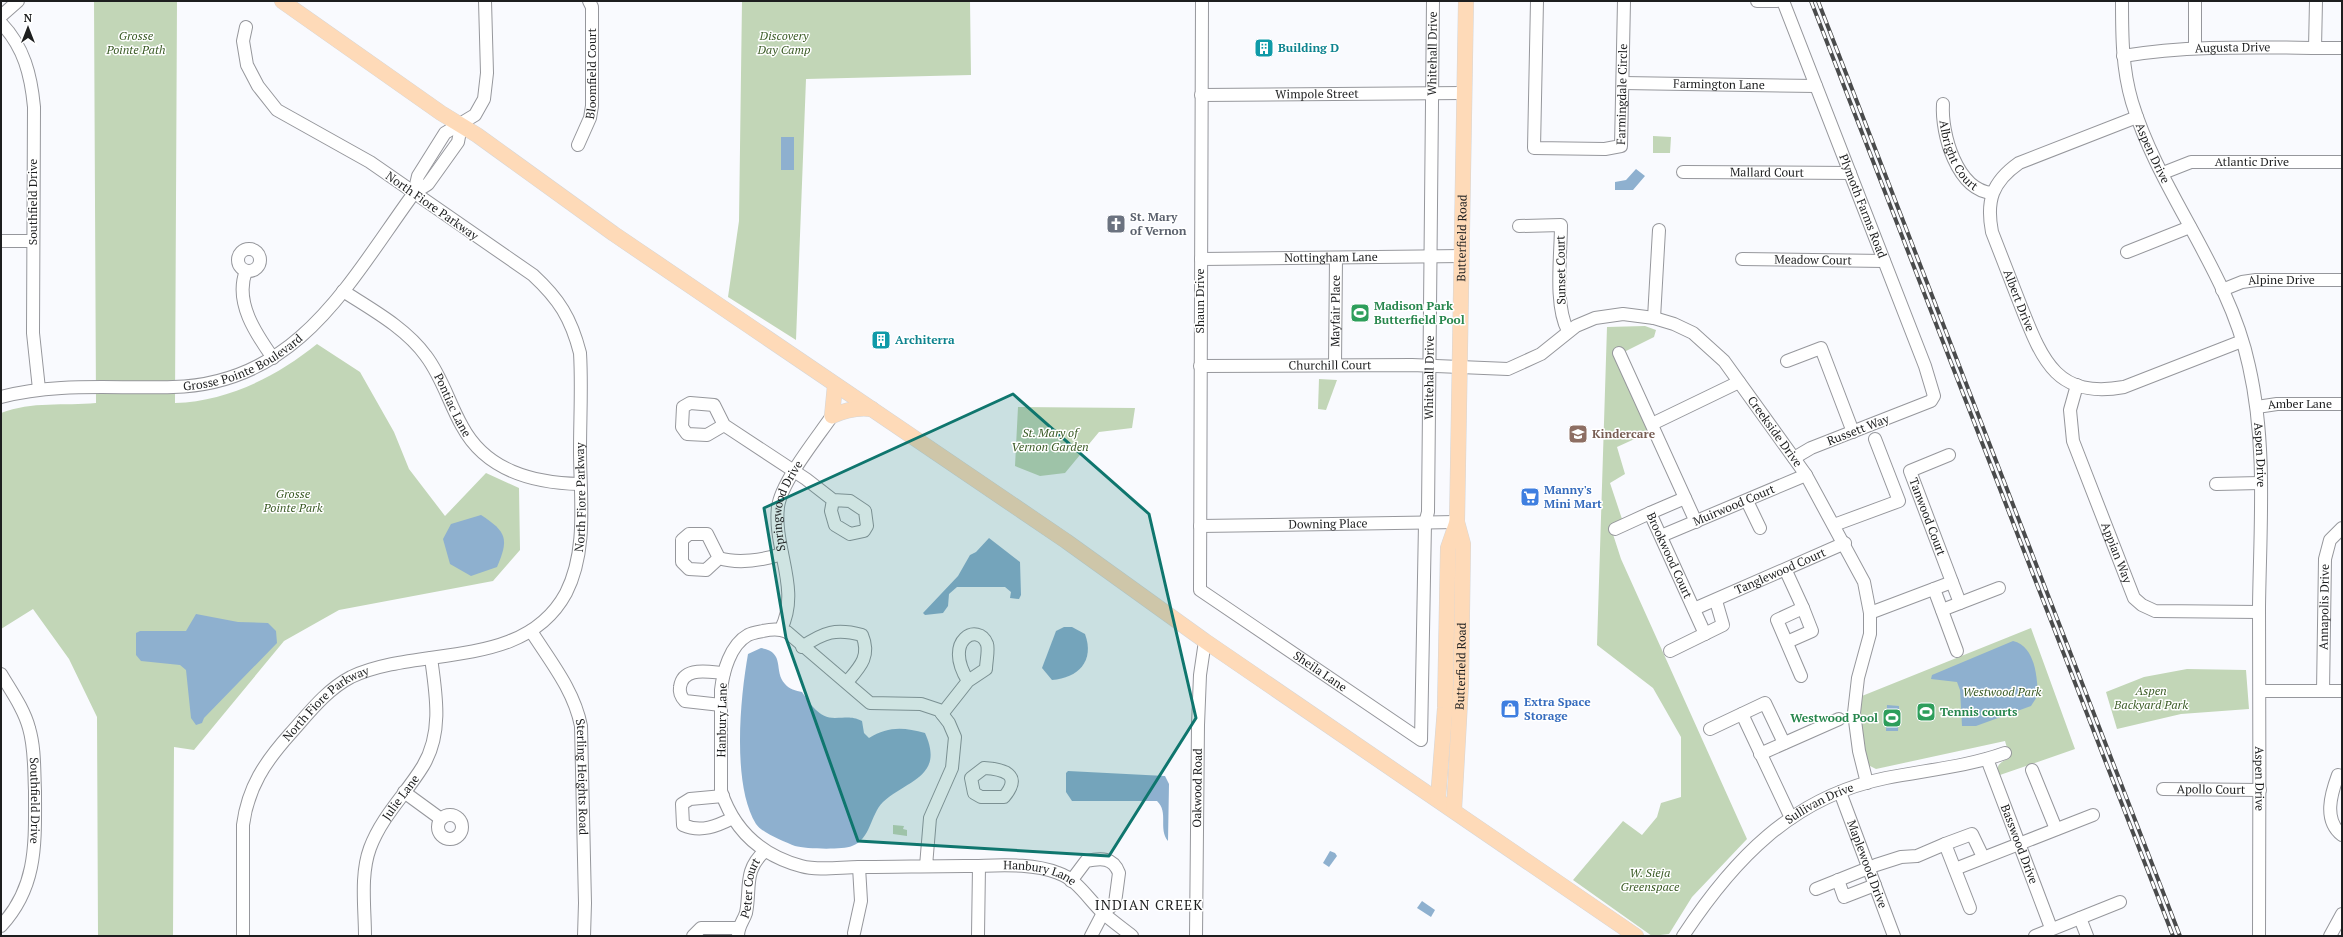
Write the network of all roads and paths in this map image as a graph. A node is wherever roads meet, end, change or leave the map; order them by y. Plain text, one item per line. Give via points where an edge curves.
1 (18, 1) edge
2 (282, 1) edge
3 (485, 1) edge
4 (589, 1) edge
5 (1202, 1) edge
6 (1433, 1) edge
7 (1466, 1) edge
8 (1537, 1) edge
9 (1624, 1) edge
10 (1757, 1) edge
11 (1777, 1) edge
12 (1783, 1) edge
13 (2122, 1) edge
14 (2195, 1) edge
15 (2316, 1) edge
16 (1, 16) edge
17 (1, 24) edge
18 (246, 26) dead end
19 (2196, 47) junction
20 (2315, 48) junction
21 (2342, 48) edge
22 (2123, 56) junction
23 (1623, 83) junction
24 (1816, 86) junction
25 (1464, 93) junction
26 (1432, 94) junction
27 (1201, 95) junction
28 (1943, 104) dead end
29 (2137, 117) junction
30 (461, 126) junction
31 (578, 145) dead end
32 (2342, 162) edge
33 (1683, 172) dead end
34 (1850, 173) junction
35 (2163, 173) junction
36 (414, 193) junction
37 (1992, 194) junction
38 (1519, 226) dead end
39 (2190, 227) junction
40 (1659, 230) dead end
41 (1, 241) edge
42 (33, 241) junction
43 (2127, 252) dead end
44 (1462, 256) junction
45 (1430, 257) junction
46 (1336, 258) junction
47 (1200, 259) junction
48 (1742, 259) dead end
49 (1884, 260) junction
50 (246, 271) dead end
51 (2342, 280) edge
52 (2222, 290) junction
53 (343, 291) junction
54 (1654, 318) junction
55 (1568, 331) junction
56 (2242, 341) junction
57 (1620, 353) dead end
58 (273, 358) junction
59 (1788, 360) dead end
60 (1335, 365) junction
61 (1200, 366) junction
62 (1429, 366) junction
63 (1460, 368) junction
64 (1739, 382) junction
65 (835, 385) junction
66 (2077, 385) junction
67 (39, 389) junction
68 (1, 397) edge
69 (1922, 404) joint
70 (2342, 404) edge
71 (2257, 407) junction
72 (872, 409) junction
73 (832, 416) junction
74 (1652, 424) junction
75 (724, 425) dead end
76 (1853, 432) junction
77 (1874, 439) dead end
78 (1949, 455) dead end
79 (1794, 458) junction
80 (1910, 471) junction
81 (794, 472) junction
82 (1806, 475) junction
83 (1890, 478) junction
84 (2260, 483) junction
85 (580, 484) junction
86 (2216, 484) dead end
87 (1918, 493) junction
88 (1685, 498) junction
89 (833, 500) dead end
90 (1899, 500) junction
91 (1748, 501) junction
92 (1650, 513) junction
93 (1457, 522) junction
94 (1696, 522) junction
95 (1425, 523) junction
96 (1834, 525) junction
97 (1200, 526) junction
98 (1760, 528) dead end
99 (2342, 528) edge
100 (1615, 529) dead end
101 (1661, 536) junction
102 (1845, 543) junction
103 (782, 554) junction
104 (719, 558) dead end
105 (1786, 571) junction
106 (1952, 582) junction
107 (1999, 588) dead end
108 (1934, 589) junction
109 (1209, 596) joint
110 (1716, 601) junction
111 (1960, 603) junction
112 (1803, 608) junction
113 (1694, 609) junction
114 (1942, 610) junction
115 (2259, 612) junction
116 (1870, 613) junction
117 (781, 629) junction
118 (530, 631) junction
119 (1705, 634) junction
120 (1205, 641) junction
121 (1787, 642) junction
122 (802, 647) junction
123 (1670, 651) dead end
124 (1957, 651) dead end
125 (431, 658) junction
126 (724, 673) junction
127 (1, 674) edge
128 (1801, 676) dead end
129 (968, 681) dead end
130 (847, 682) junction
131 (2260, 691) junction
132 (2323, 691) junction
133 (2342, 691) edge
134 (720, 705) junction
135 (942, 714) junction
136 (1742, 714) junction
137 (1839, 719) dead end
138 (1710, 729) dead end
139 (1421, 730) joint
140 (1784, 743) junction
141 (2005, 753) dead end
142 (1760, 754) junction
143 (1987, 760) junction
144 (952, 768) junction
145 (2032, 770) dead end
146 (2338, 775) dead end
147 (971, 778) dead end
148 (1867, 783) junction
149 (2163, 789) dead end
150 (2260, 790) junction
151 (404, 792) junction
152 (1840, 792) junction
153 (723, 796) junction
154 (1438, 799) junction
155 (1454, 810) junction
156 (2093, 815) dead end
157 (733, 818) junction
158 (1791, 818) junction
159 (441, 819) dead end
160 (2056, 829) junction
161 (2342, 835) edge
162 (2018, 843) junction
163 (1945, 844) junction
164 (765, 851) junction
165 (1983, 857) junction
166 (926, 866) junction
167 (979, 866) junction
168 (859, 867) junction
169 (1868, 869) junction
170 (1955, 869) junction
171 (1838, 880) junction
172 (1071, 881) junction
173 (1875, 885) junction
174 (1816, 889) dead end
175 (2120, 902) dead end
176 (1970, 908) dead end
177 (1103, 913) junction
178 (2342, 914) edge
179 (2080, 918) junction
180 (1, 926) edge
181 (2051, 928) junction
182 (738, 932) edge
183 (853, 935) edge
184 (243, 936) edge
185 (365, 936) edge
186 (584, 936) edge
187 (693, 936) edge
188 (978, 936) edge
189 (1092, 936) edge
190 (1132, 936) edge
191 (1196, 936) edge
192 (1636, 936) edge
193 (1683, 936) edge
194 (1894, 936) edge
195 (2036, 936) edge
196 (2087, 936) edge
197 (2259, 936) edge
198 (2330, 936) edge

1 - 16 street
2 - 30 main road
3 - 30 street via 487,73 484,99 475,115
4 - 31 street, Bloomfield Court via 592,7 592,106 590,118
5 - 27 street, Shaun Drive
6 - 26 street, Whitehall Drive
7 - 25 main road, Butterfield Road
8 - 23 street, Farmingdale Circle via 1534,148 1605,149 1621,146
9 - 23 street, Farmingdale Circle
10 - 11 street
12 - 24 street, Plymoth Farms Road
13 - 22 street, Aspen Drive
14 - 19 street
15 - 20 street
17 - 42 street, Southfield Drive via 14,39 31,78 34,107
18 - 36 street, North Fiore Parkway via 243,41 247,65 272,105 370,162
19 - 20 street, Augusta Drive
19 - 22 street, Augusta Drive via 2163,49
20 - 21 street, Augusta Drive
22 - 29 street, Aspen Drive
23 - 24 street, Farmington Lane
24 - 34 street, Plymoth Farms Road
25 - 26 street, Wimpole Street
25 - 44 main road, Butterfield Road
26 - 27 street, Wimpole Street
26 - 45 street, Whitehall Drive
27 - 47 street, Shaun Drive
28 - 37 street, Albright Court via 1943,129 1960,170 1971,185
29 - 35 street, Aspen Drive
29 - 37 street, Albert Drive via 2019,163 2003,176
30 - 36 street, Grosse Pointe Boulevard via 458,142 428,184
30 - 65 main road
32 - 35 street, Atlantic Drive via 2191,162
33 - 34 street, Mallard Court
34 - 49 street, Plymoth Farms Road
35 - 39 street, Aspen Drive
36 - 53 street, Grosse Pointe Boulevard
36 - 85 street, North Fiore Parkway via 533,275 554,295 568,317 580,353
37 - 66 street, Albert Drive via 1989,217 1992,232 2038,349 2050,367
38 - 55 street, Sunset Court via 1561,225 1560,300 1564,324
39 - 43 street
39 - 52 street, Aspen Drive
40 - 54 street
41 - 42 street
42 - 67 street, Southfield Drive via 33,333
44 - 45 street, Nottingham Lane
44 - 63 main road, Butterfield Road
45 - 46 street, Nottingham Lane
45 - 62 street, Whitehall Drive
46 - 47 street, Nottingham Lane
46 - 60 street, Mayfair Place
47 - 61 street, Shaun Drive
48 - 49 street, Meadow Court
49 - 69 street, Plymoth Farms Road via 1934,396 1931,401
50 - 58 street via 243,287 246,310 262,343
51 - 52 street, Alpine Drive via 2256,280 2242,282
52 - 56 street, Aspen Drive
53 - 58 street, Grosse Pointe Boulevard via 314,326
53 - 85 street, Pontiac Lane via 376,311 408,336 426,355 436,370 462,426 480,450 501,466 522,477 544,482
54 - 55 street, Creekside Drive via 1623,314 1595,318
54 - 64 street, Creekside Drive via 1674,324 1702,340 1724,361
55 - 63 street, Creekside Drive via 1541,354 1516,366 1498,370
56 - 66 street, Albert Drive via 2124,387 2107,390
56 - 71 street, Aspen Drive
57 - 74 street
58 - 67 street, Grosse Pointe Boulevard via 234,377 202,385
59 - 76 street via 1821,348
60 - 61 street, Churchill Court
60 - 62 street, Churchill Court
61 - 97 street, Shaun Drive
62 - 63 street, Churchill Court
62 - 95 street, Whitehall Drive via 1428,512
63 - 93 main road, Butterfield Road
64 - 74 street
64 - 79 street, Creekside Drive
65 - 72 main road
65 - 73 main road
66 - 115 street, Appian Way via 2070,410 2073,440 2134,598 2155,611
67 - 68 street, Grosse Pointe Boulevard
69 - 76 street, Russett Way
70 - 71 street, Amber Lane via 2277,404
71 - 84 street, Aspen Drive
72 - 73 main road via 862,407 845,410
72 - 120 main road via 1066,541
73 - 81 street, Springwood Drive
74 - 88 street
75 - 81 street
76 - 79 street, Russett Way via 1811,448
77 - 83 street
78 - 80 street, Tanwood Court
79 - 82 street, Creekside Drive
80 - 83 street
80 - 87 street, Tanwood Court
81 - 89 street
81 - 103 street, Springwood Drive via 781,492 778,506 777,520
82 - 91 street, Muirwood Court
82 - 96 street, Creekside Drive
83 - 90 street
84 - 86 street
84 - 115 street, Aspen Drive
85 - 118 street, North Fiore Parkway via 580,548 572,578 549,615
87 - 90 street
87 - 106 street, Tanwood Court
88 - 92 street
88 - 94 street
90 - 96 street
91 - 94 street, Muirwood Court
91 - 98 street
92 - 100 street, Brookwood Court
92 - 101 street, Brookwood Court
93 - 95 street, Downing Place
93 - 154 main road, Butterfield Road via 1448,548 1445,708
93 - 155 main road, Butterfield Road via 1463,544 1461,684
94 - 101 street, Muirwood Court
95 - 97 street, Downing Place
95 - 139 street, Whitehall Drive
96 - 102 street, Creekside Drive
97 - 109 street, Shaun Drive via 1200,590
99 - 132 street, Annapolis Drive via 2330,540 2325,560
101 - 113 street, Brookwood Court
102 - 105 street, Tanglewood Court
102 - 116 street, Creekside Drive via 1868,591
103 - 104 street via 768,559
103 - 117 street, Springwood Drive via 789,589 785,621
105 - 110 street, Tanglewood Court
105 - 112 street
106 - 108 street
106 - 111 street, Tanwood Court
107 - 111 street
108 - 114 street
108 - 116 street
109 - 139 street, Sheila Lane via 1421,740
110 - 113 street, Tanglewood Court
110 - 119 street via 1723,625
111 - 114 street
112 - 121 street via 1812,631
112 - 121 street via 1777,620
113 - 119 street, Brookwood Court
114 - 124 street
115 - 131 street, Aspen Drive
116 - 148 street, Creekside Drive via 1870,634 1858,678 1854,713 1859,751
117 - 122 street
117 - 126 street, Hanbury Lane via 747,635 728,660
118 - 125 street, North Fiore Parkway via 507,642
118 - 186 street, Sterling Heights Road via 566,684 574,700 581,726
119 - 123 street
120 - 154 main road
120 - 191 street, Oakwood Road via 1198,718
121 - 128 street
122 - 130 street
122 - 130 street via 821,634 852,632 862,635 866,645 866,657
125 - 151 street, Julie Lane via 436,696 435,731 424,765
125 - 184 street, North Fiore Parkway via 370,670 333,688 274,751 259,773 245,807 243,825
126 - 134 street, Hanbury Lane
126 - 134 street via 688,673 680,686 681,698 685,701
127 - 180 street, Southfield Drive via 29,727 34,756 35,832 30,876 13,911
129 - 135 street
130 - 135 street via 870,703 921,704 939,710
131 - 132 street
131 - 150 street, Aspen Drive
132 - 133 street
134 - 153 street, Hanbury Lane
135 - 144 street via 949,723 954,737
136 - 138 street
136 - 140 street via 1765,703
136 - 142 street
137 - 140 street
140 - 142 street
141 - 143 street, Sullivan Drive
142 - 158 street
143 - 148 street, Sullivan Drive
143 - 162 street, Basswood Drive
144 - 147 street
144 - 166 street via 930,818
145 - 160 street
146 - 161 street via 2330,812 2334,825
148 - 152 street, Sullivan Drive
149 - 150 street, Apollo Court
150 - 197 street, Aspen Drive
151 - 159 street
151 - 185 street, Julie Lane via 385,817 370,850 365,876
152 - 158 street, Sullivan Drive
152 - 169 street, Maplewood Drive
153 - 157 street, Hanbury Lane
153 - 157 street via 690,800 682,804 683,825 690,828 713,828
154 - 155 main road
155 - 192 main road
156 - 160 street
157 - 164 street, Hanbury Lane via 751,841
158 - 193 street, Sullivan Drive via 1741,859 1700,909
160 - 162 street
162 - 165 street
162 - 181 street, Basswood Drive
163 - 165 street via 1972,834
163 - 169 street via 1917,856 1901,857
163 - 170 street
164 - 168 street, Hanbury Lane via 802,866
164 - 182 street, Peter Court via 751,869 747,882 745,914
165 - 170 street
166 - 167 street, Hanbury Lane
166 - 168 street, Hanbury Lane
167 - 172 street, Hanbury Lane via 1023,865 1059,873
167 - 188 street
168 - 183 street via 861,901
169 - 171 street
169 - 173 street, Maplewood Drive
170 - 176 street
171 - 173 street via 1844,897
171 - 174 street
172 - 177 street, Hanbury Lane
172 - 177 street via 1086,860 1106,859 1113,862 1120,873 1118,890 1115,903
173 - 194 street, Maplewood Drive
175 - 179 street
177 - 189 street
177 - 190 street, Hanbury Lane
178 - 198 street
179 - 181 street
179 - 196 street
181 - 195 street
182 - 187 street, Peter Court via 701,928

